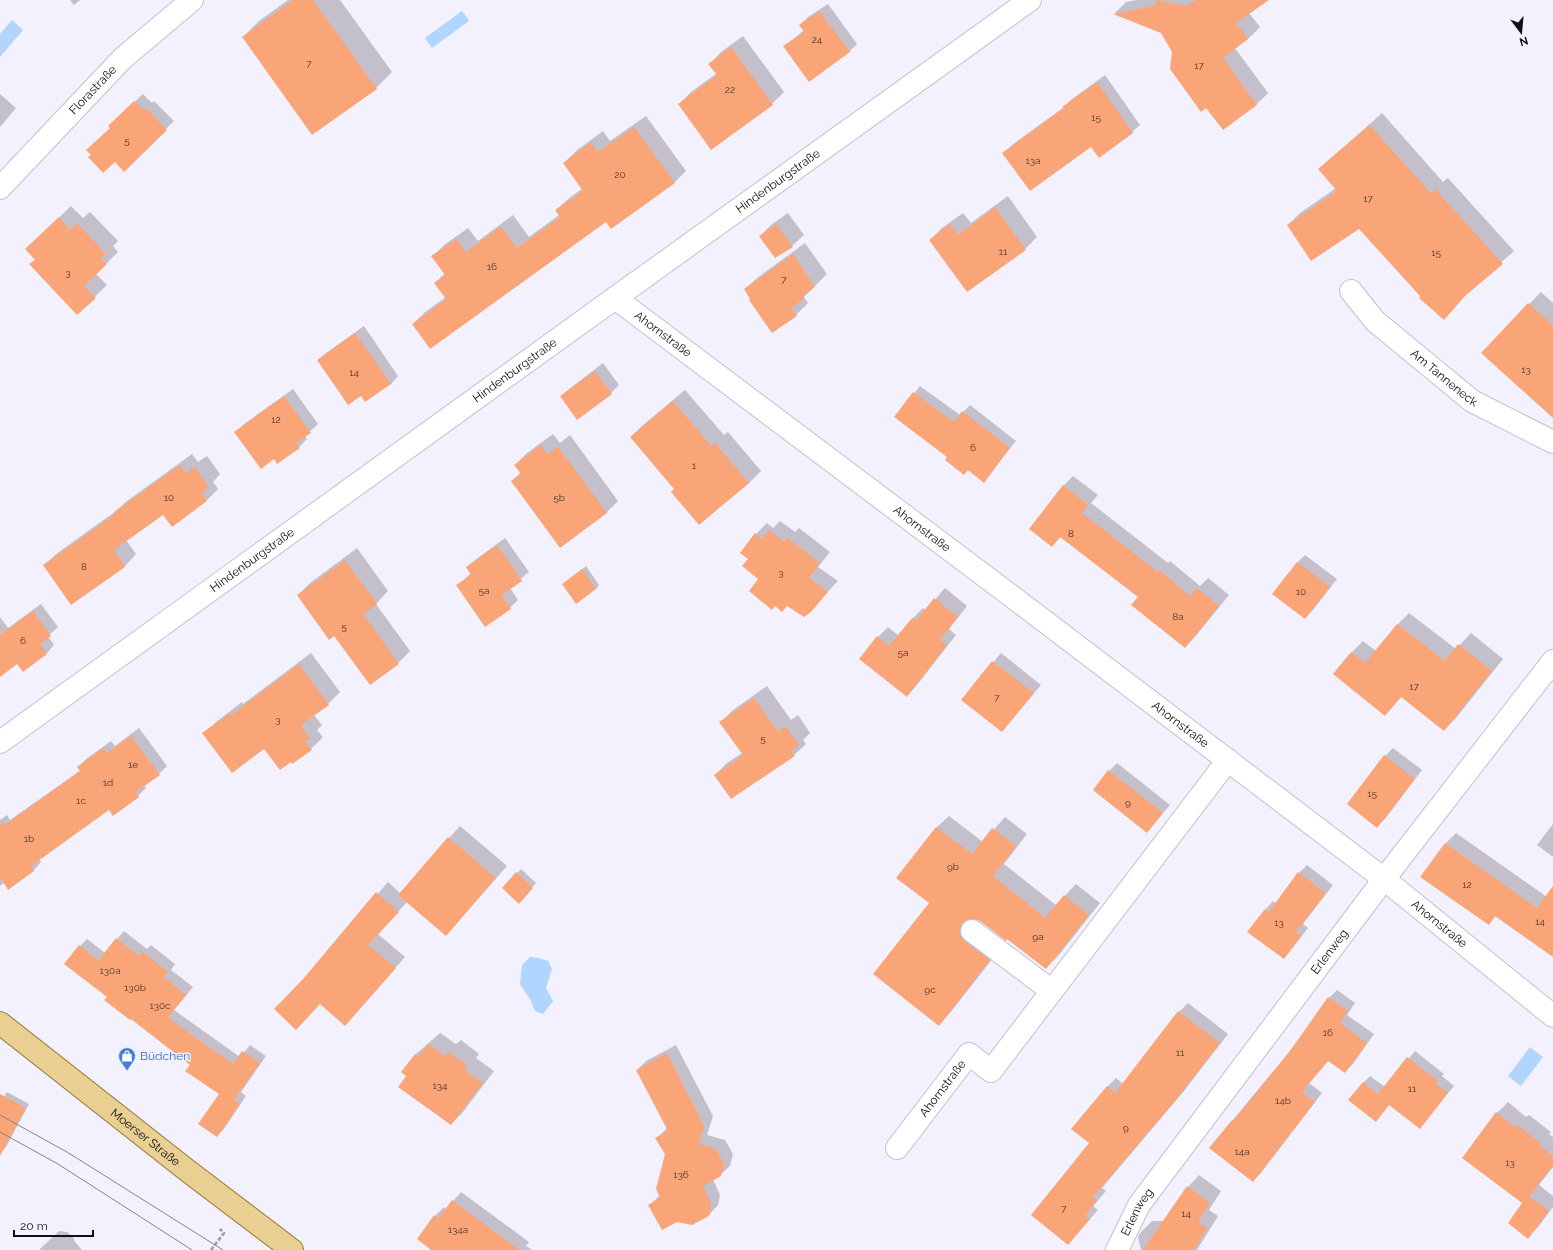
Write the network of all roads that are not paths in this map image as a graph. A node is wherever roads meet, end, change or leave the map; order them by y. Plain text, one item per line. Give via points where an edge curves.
1 (192, 0) edge
2 (1030, 0) edge
3 (0, 188) edge
4 (1351, 291) dead end
5 (615, 298) junction
6 (1553, 442) edge
7 (1553, 661) edge
8 (0, 742) edge
9 (1228, 760) junction
10 (1384, 879) junction
11 (972, 931) dead end
12 (1052, 991) junction
13 (1553, 1016) edge
14 (0, 1023) edge
15 (897, 1148) dead end
16 (292, 1250) edge
17 (1117, 1250) edge

1 - 3 street, Florastraße via 123,58
2 - 5 street, Hindenburgstraße
4 - 6 street, Am Tanneneck via 1375,321 1472,401
5 - 8 street, Hindenburgstraße
5 - 9 street, Ahornstraße
7 - 10 street, Erlenweg
9 - 10 street, Ahornstraße
9 - 12 street, Ahornstraße
10 - 13 street, Ahornstraße
10 - 17 street, Erlenweg via 1138,1205
11 - 12 street
12 - 15 street, Ahornstraße via 991,1071 969,1054
14 - 16 main road, Moerser Straße

